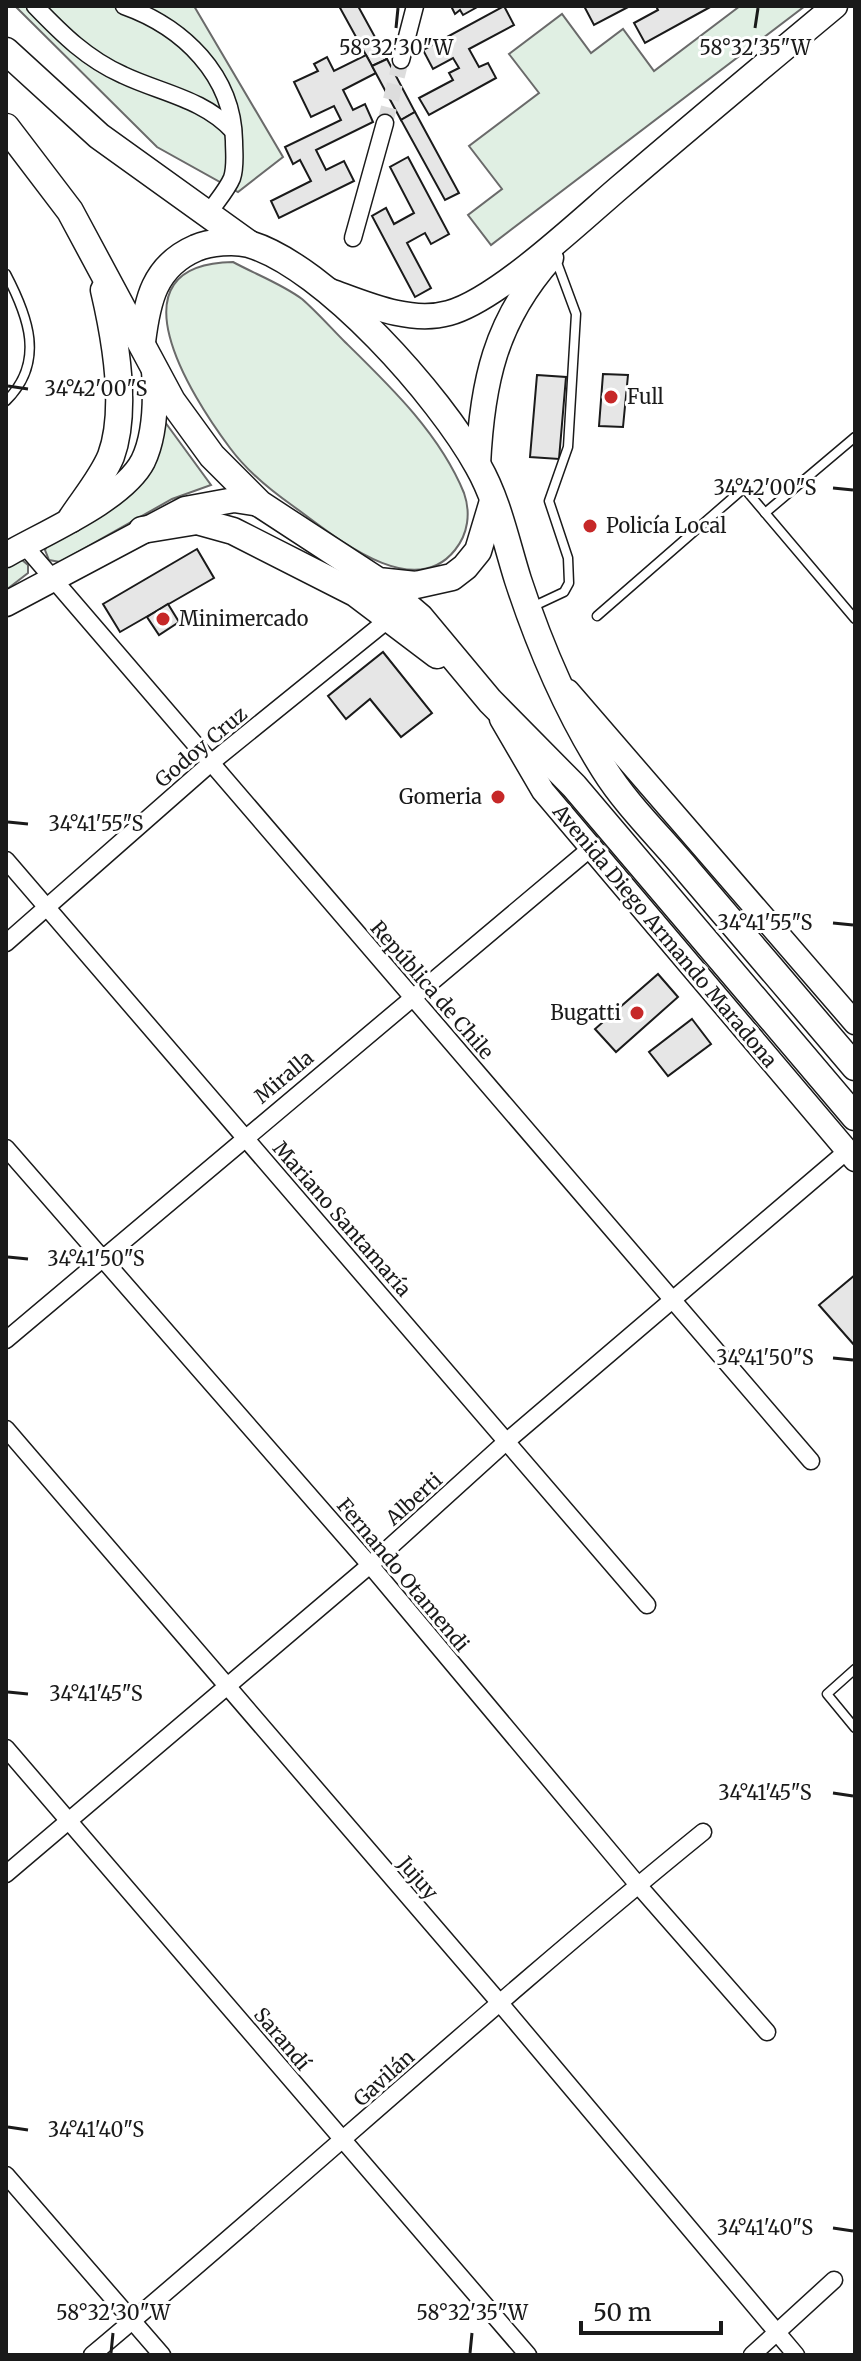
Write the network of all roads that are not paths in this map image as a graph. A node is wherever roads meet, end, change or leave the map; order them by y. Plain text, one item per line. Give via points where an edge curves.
1 (35, 6) edge
2 (124, 6) edge
3 (415, 6) edge
4 (835, 6) edge
5 (6, 51) edge
6 (401, 60) tunnel mouth
7 (385, 123) tunnel mouth
8 (6, 127) edge
9 (234, 132) junction
10 (208, 214) junction
11 (586, 217) junction
12 (353, 238) dead end
13 (248, 243) junction
14 (554, 254) junction
15 (97, 259) junction
16 (6, 274) edge
17 (156, 282) junction
18 (328, 291) junction
19 (129, 316) junction
20 (116, 340) junction
21 (142, 342) junction
22 (154, 370) junction
23 (6, 401) edge
24 (855, 437) edge
25 (478, 465) junction
26 (493, 501) junction
27 (260, 504) junction
28 (765, 513) junction
29 (71, 519) junction
30 (142, 530) junction
31 (15, 550) edge
32 (55, 578) junction
33 (378, 581) junction
34 (6, 604) edge
35 (528, 609) junction
36 (597, 616) dead end
37 (390, 618) junction
38 (855, 619) edge
39 (560, 682) junction
40 (485, 694) junction
41 (212, 762) junction
42 (591, 848) junction
43 (6, 860) edge
44 (46, 908) junction
45 (6, 943) edge
46 (411, 996) junction
47 (855, 1023) edge
48 (855, 1067) edge
49 (855, 1117) edge
50 (245, 1136) junction
51 (6, 1148) edge
52 (851, 1156) edge
53 (103, 1259) junction
54 (674, 1300) junction
55 (6, 1340) edge
56 (6, 1429) edge
57 (507, 1441) junction
58 (811, 1461) dead end
59 (370, 1565) junction
60 (647, 1605) dead end
61 (855, 1669) edge
62 (225, 1686) junction
63 (855, 1728) edge
64 (6, 1748) edge
65 (69, 1819) junction
66 (703, 1832) dead end
67 (6, 1874) edge
68 (638, 1885) junction
69 (499, 2002) junction
70 (767, 2032) dead end
71 (343, 2142) junction
72 (6, 2175) edge
73 (834, 2280) dead end
74 (132, 2321) junction
75 (777, 2333) junction
76 (92, 2355) edge
77 (162, 2355) edge
78 (528, 2355) edge
79 (752, 2355) edge
80 (796, 2355) edge

1 - 9 street via 77,49 122,75 203,106
2 - 9 street via 167,27 214,70 225,89
3 - 6 street
4 - 11 main road
5 - 10 main road via 89,128
7 - 12 street
8 - 15 main road via 70,211
9 - 10 street via 231,181
10 - 13 main road
11 - 14 main road
11 - 18 main road via 481,300 446,314 395,312
13 - 17 main road via 203,245 168,264
13 - 18 main road
14 - 25 main road via 513,307 499,341 481,408
14 - 35 lane via 576,314 568,447 549,501 570,571 564,592
15 - 19 main road
15 - 20 main road
16 - 23 lane via 25,310 31,357
17 - 19 main road
17 - 21 main road
18 - 25 main road via 417,382
19 - 20 main road
19 - 21 main road
20 - 29 main road via 117,426 111,456
21 - 22 main road, Avenida Diego Armando Maradona
22 - 27 main road, Avenida Diego Armando Maradona via 212,456
22 - 29 main road via 150,444 141,464 111,494
24 - 28 lane
25 - 26 main road
26 - 33 main road via 478,551 452,577 416,585
26 - 35 main road
27 - 30 main road via 206,503
27 - 33 main road, Avenida Diego Armando Maradona
28 - 36 lane via 744,488
28 - 38 lane
29 - 31 main road
30 - 32 main road
30 - 37 main road via 197,521 214,524 342,585
31 - 32 street, República de Chile
32 - 34 main road
32 - 41 street, República de Chile
33 - 40 main road, Avenida Diego Armando Maradona via 420,617
35 - 39 main road
37 - 40 main road
37 - 41 street, Godoy Cruz
39 - 47 street
39 - 48 main road via 605,771
40 - 42 street, Avenida Diego Armando Maradona via 543,791
40 - 49 main road, Avenida Diego Armando Maradona via 574,786
41 - 44 street, Godoy Cruz
41 - 46 street, República de Chile
42 - 46 street, Miralla
42 - 52 street, Avenida Diego Armando Maradona
43 - 44 street, Mariano Santamaría
44 - 45 street, Godoy Cruz
44 - 50 street, Mariano Santamaría
46 - 50 street, Miralla
46 - 54 street, República de Chile
50 - 53 street, Miralla
50 - 57 street, Mariano Santamaría
51 - 53 street, Fernando Otamendi
52 - 54 street, Alberti
53 - 55 street, Miralla
53 - 59 street, Fernando Otamendi
54 - 57 street, Alberti
54 - 58 street, República de Chile
56 - 62 street, Jujuy
57 - 59 street, Alberti
57 - 60 street, Mariano Santamaría
59 - 62 street, Alberti
59 - 68 street, Fernando Otamendi
61 - 63 lane via 827,1694
62 - 65 street, Alberti
62 - 69 street, Jujuy
64 - 65 street, Sarandí
65 - 67 street, Alberti
65 - 71 street, Sarandí
66 - 68 street, Gavilán
68 - 69 street, Gavilán
68 - 70 street, Fernando Otamendi
69 - 71 street, Gavilán
69 - 75 street, Jujuy
71 - 74 street, Gavilán
71 - 78 street, Sarandí
72 - 74 street
73 - 75 street
74 - 76 street, Gavilán
74 - 77 street
75 - 79 street
75 - 80 street, Jujuy

